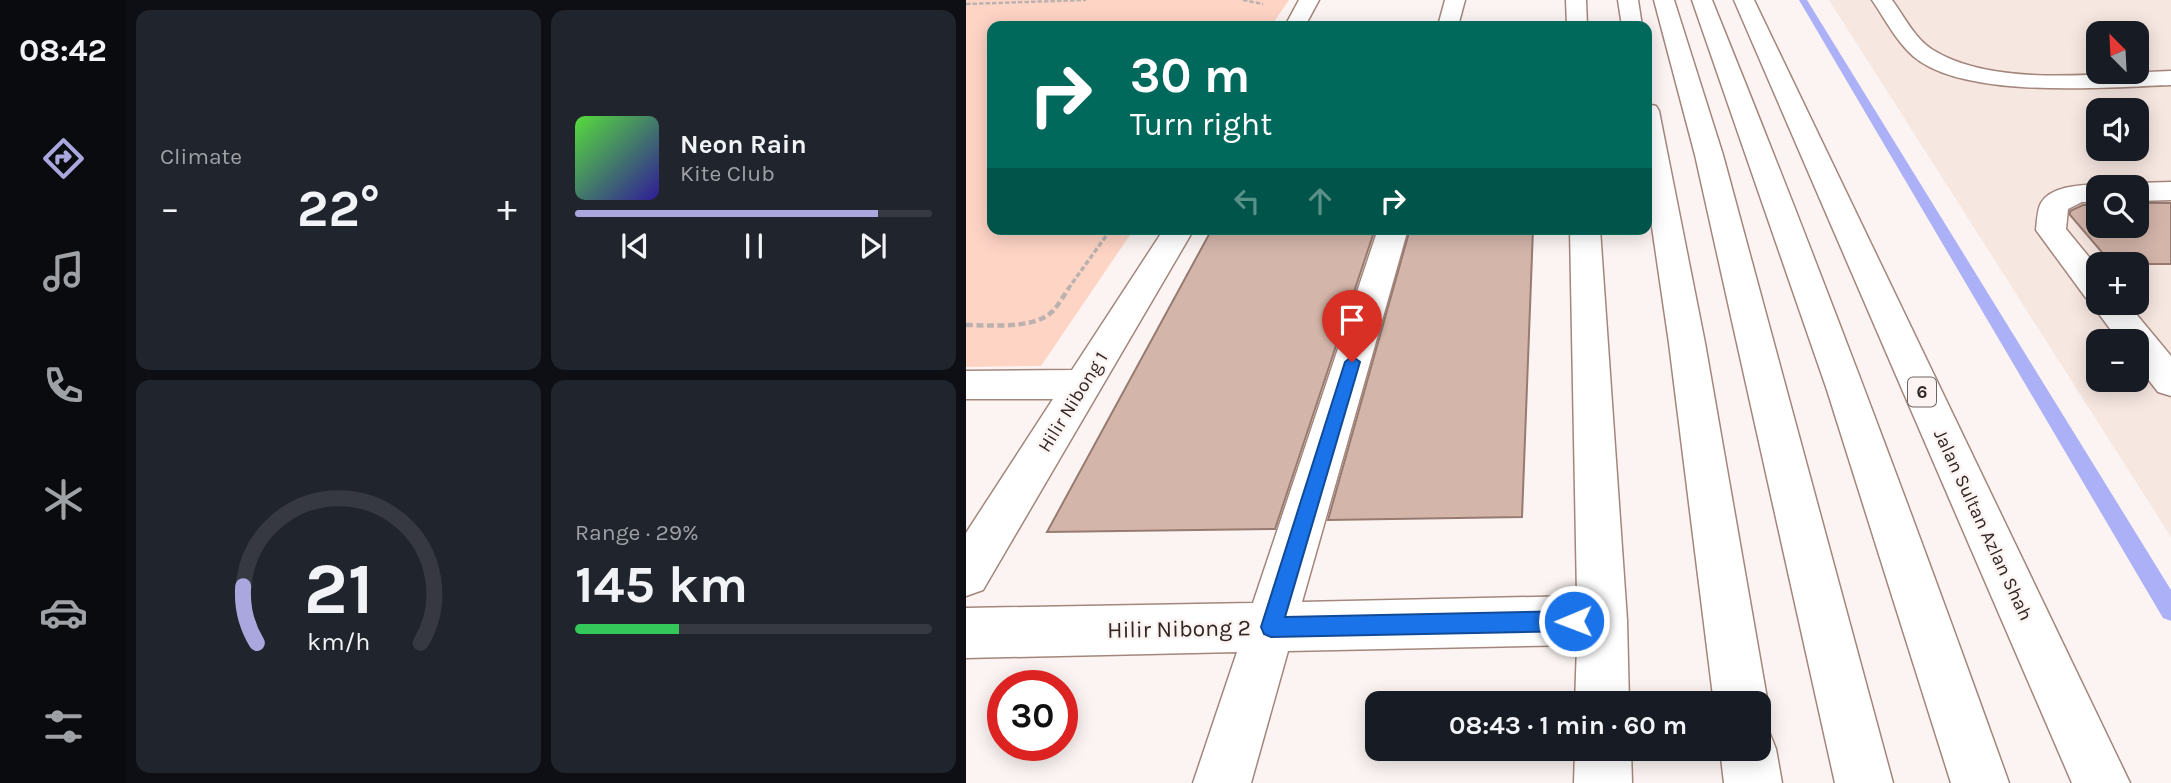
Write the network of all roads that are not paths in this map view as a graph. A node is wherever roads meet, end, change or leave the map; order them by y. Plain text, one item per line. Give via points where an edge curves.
1 (1309, 0) edge
2 (1455, 0) edge
3 (1576, 0) edge
4 (1628, 0) edge
5 (1664, 0) edge
6 (1702, 0) edge
7 (1744, 0) edge
8 (1882, 0) edge
9 (1297, 21) edge
10 (1449, 21) edge
11 (1577, 21) edge
12 (1631, 21) edge
13 (2171, 78) edge
14 (1652, 140) edge
15 (2171, 191) edge
16 (2149, 192) edge
17 (2086, 194) edge
18 (1175, 235) edge
19 (1390, 235) edge
20 (1585, 235) edge
21 (2086, 275) edge
22 (2117, 315) edge
23 (2171, 383) edge
24 (1085, 384) junction
25 (966, 385) edge
26 (966, 574) edge
27 (1602, 620) junction
28 (1271, 627) junction
29 (966, 633) edge
30 (1602, 691) edge
31 (1739, 691) edge
32 (1603, 761) edge
33 (1750, 761) edge
34 (1222, 783) edge
35 (1603, 783) edge
36 (1753, 783) edge
37 (1864, 783) edge
38 (1980, 783) edge
39 (2101, 783) edge

1 - 9 main road
2 - 10 main road
3 - 11 main road
4 - 12 main road
5 - 37 main road via 1712,169
6 - 38 main road via 1795,248
7 - 39 main road, Jalan Sultan Azlan Shah / 6
8 - 13 main road via 1923,54 1956,69 2029,80
14 - 31 main road
15 - 16 main road
17 - 21 main road via 2054,205 2051,230
18 - 24 main road, Hilir Nibong 1
19 - 28 main road
20 - 27 main road
22 - 23 main road
24 - 25 main road
24 - 26 main road, Hilir Nibong 1
27 - 28 main road, Hilir Nibong 2
27 - 30 main road
28 - 29 main road, Hilir Nibong 2
28 - 34 main road
32 - 35 main road
33 - 36 main road

